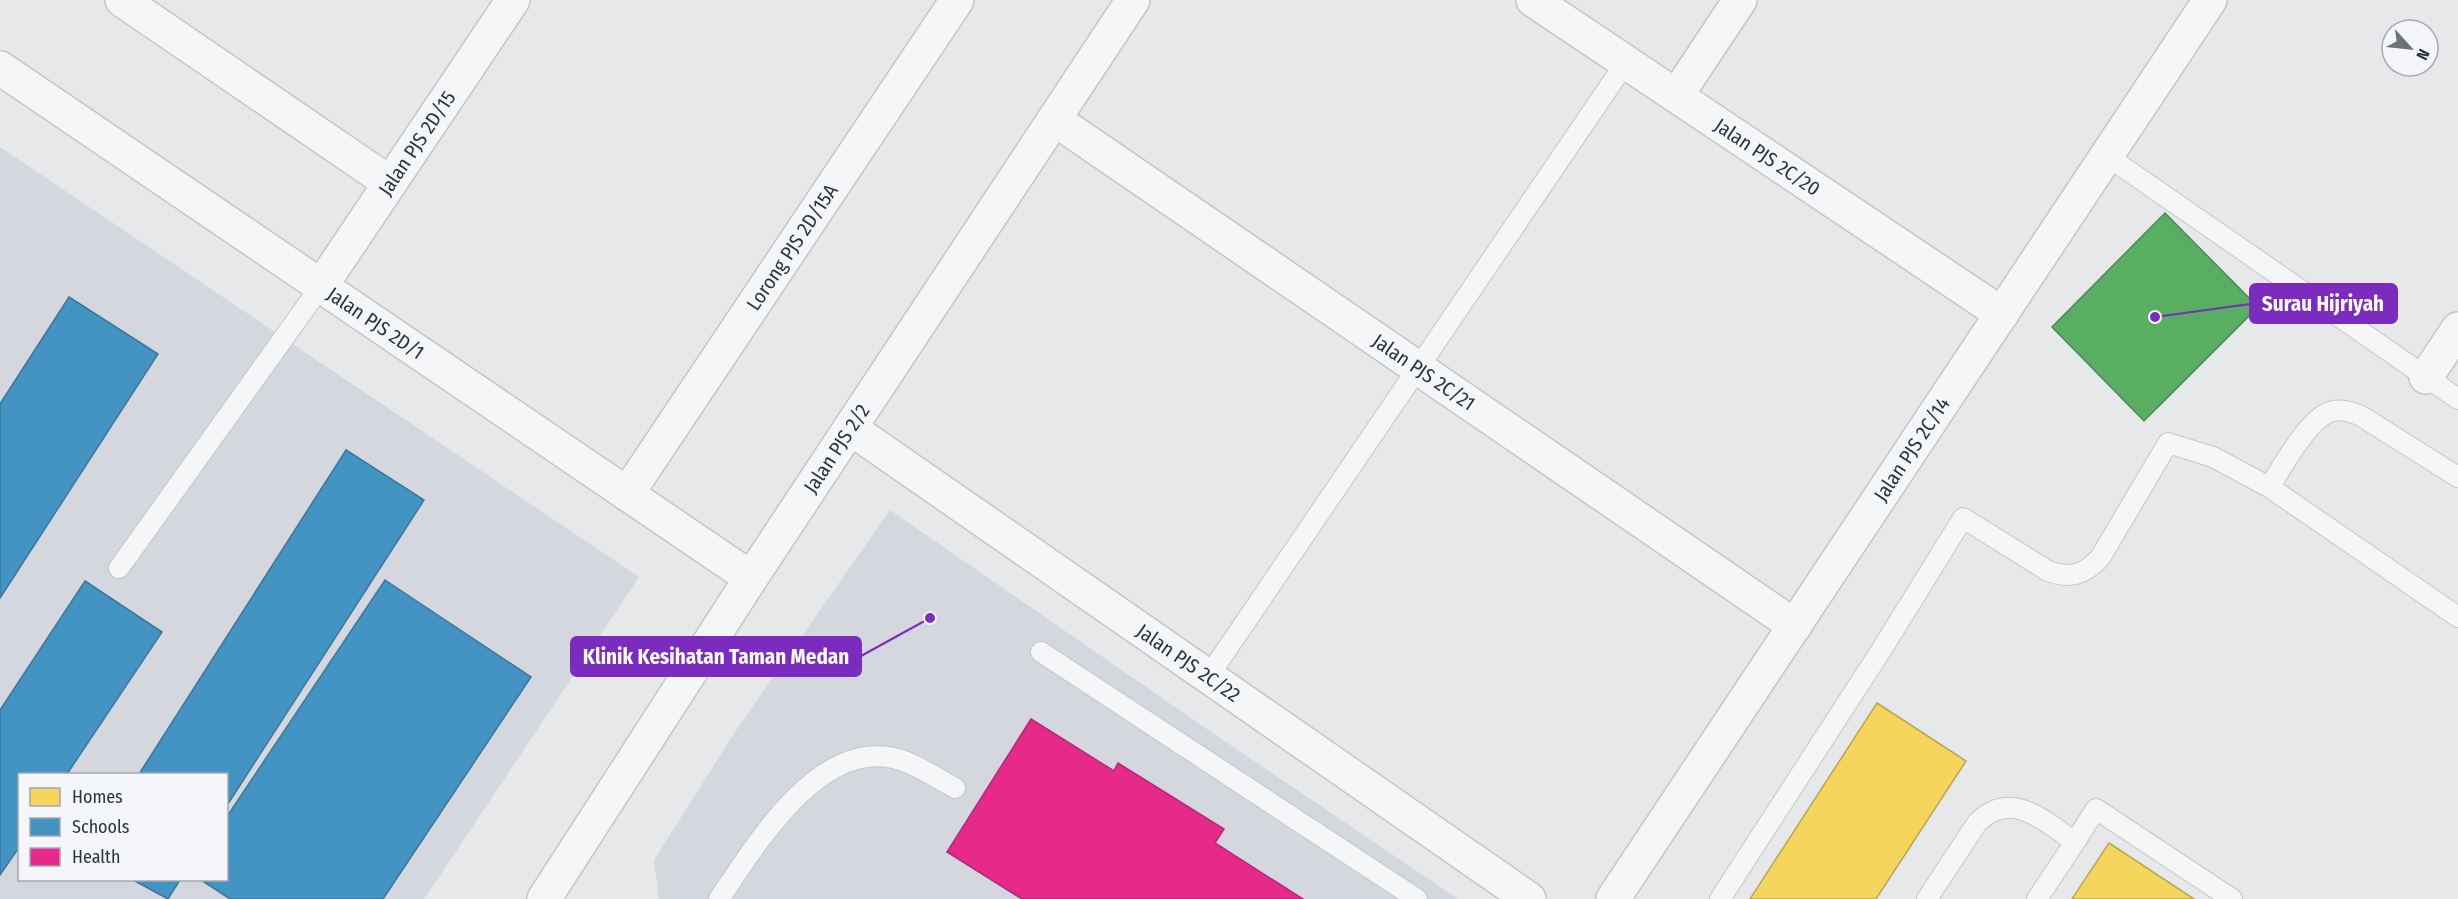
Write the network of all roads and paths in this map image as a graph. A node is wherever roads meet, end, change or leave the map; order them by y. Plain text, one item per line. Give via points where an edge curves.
1 (122, 0) edge
2 (513, 0) edge
3 (957, 0) edge
4 (1133, 0) edge
5 (1533, 0) edge
6 (1740, 0) edge
7 (2210, 0) edge
8 (1626, 62) junction
9 (0, 68) edge
10 (1677, 95) junction
11 (1054, 119) junction
12 (2107, 156) junction
13 (390, 183) junction
14 (321, 286) junction
15 (2002, 314) junction
16 (2458, 329) edge
17 (1418, 368) junction
18 (2426, 377) junction
19 (2458, 399) edge
20 (850, 428) junction
21 (2458, 477) edge
22 (2270, 487) junction
23 (627, 494) junction
24 (119, 568) dead end
25 (752, 578) junction
26 (2458, 617) edge
27 (1795, 626) junction
28 (1041, 652) dead end
29 (1208, 677) junction
30 (955, 788) dead end
31 (2075, 842) junction
32 (544, 899) edge
33 (719, 899) edge
34 (1417, 899) edge
35 (1529, 899) edge
36 (1613, 899) edge
37 (1720, 899) edge
38 (1927, 899) edge
39 (2037, 899) edge
40 (2232, 899) edge

1 - 13 street
2 - 13 street, Jalan PJS 2D/15
3 - 23 street, Lorong PJS 2D/15A
4 - 11 street, Jalan PJS 2/2
5 - 8 street, Jalan PJS 2C/20
6 - 10 street
7 - 12 street, Jalan PJS 2C/14
8 - 10 street, Jalan PJS 2C/20
8 - 17 lane
9 - 14 street, Jalan PJS 2D/1
10 - 15 street, Jalan PJS 2C/20
11 - 17 street, Jalan PJS 2C/21
11 - 20 street, Jalan PJS 2/2
12 - 15 street, Jalan PJS 2C/14
12 - 18 lane
13 - 14 street, Jalan PJS 2D/15
14 - 23 street, Jalan PJS 2D/1
14 - 24 lane
15 - 27 street, Jalan PJS 2C/14
16 - 18 street
17 - 27 street, Jalan PJS 2C/21
17 - 29 lane
18 - 19 lane
20 - 25 street, Jalan PJS 2/2
20 - 29 street, Jalan PJS 2C/22
21 - 22 lane via 2361,416 2332,411 2309,428
22 - 26 lane
22 - 37 lane via 2213,457 2168,443 2100,558 2077,575 2062,576 2048,571 1963,518
23 - 25 street, Jalan PJS 2D/1
25 - 32 street, Jalan PJS 2/2
27 - 36 street, Jalan PJS 2C/14
28 - 34 lane
29 - 35 street, Jalan PJS 2C/22
30 - 33 lane via 889,757 863,756 844,764 821,776 771,822
31 - 38 lane via 2015,807 1988,812
31 - 39 lane
31 - 40 lane via 2096,809

